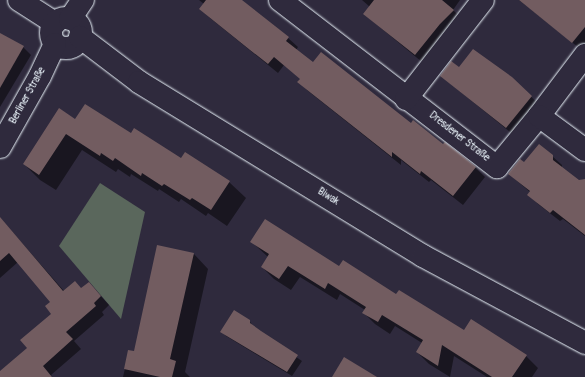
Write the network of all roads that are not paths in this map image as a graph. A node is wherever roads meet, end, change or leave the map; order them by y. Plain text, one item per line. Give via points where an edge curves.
1 (18, 0) edge
2 (83, 0) edge
3 (280, 0) edge
4 (483, 0) edge
5 (60, 28) junction
6 (585, 54) edge
7 (406, 99) junction
8 (539, 116) junction
9 (0, 147) edge
10 (585, 150) edge
11 (585, 343) edge

1 - 5 street
2 - 5 street, Berliner Straße
3 - 7 street, Dresdener Straße
4 - 7 street
5 - 9 street, Berliner Straße via 40,76
5 - 11 street, Biwak via 64,48 78,42 80,37 138,82 423,256
6 - 8 street, Dresdener Straße
7 - 8 street, Dresdener Straße via 497,166
8 - 10 street

